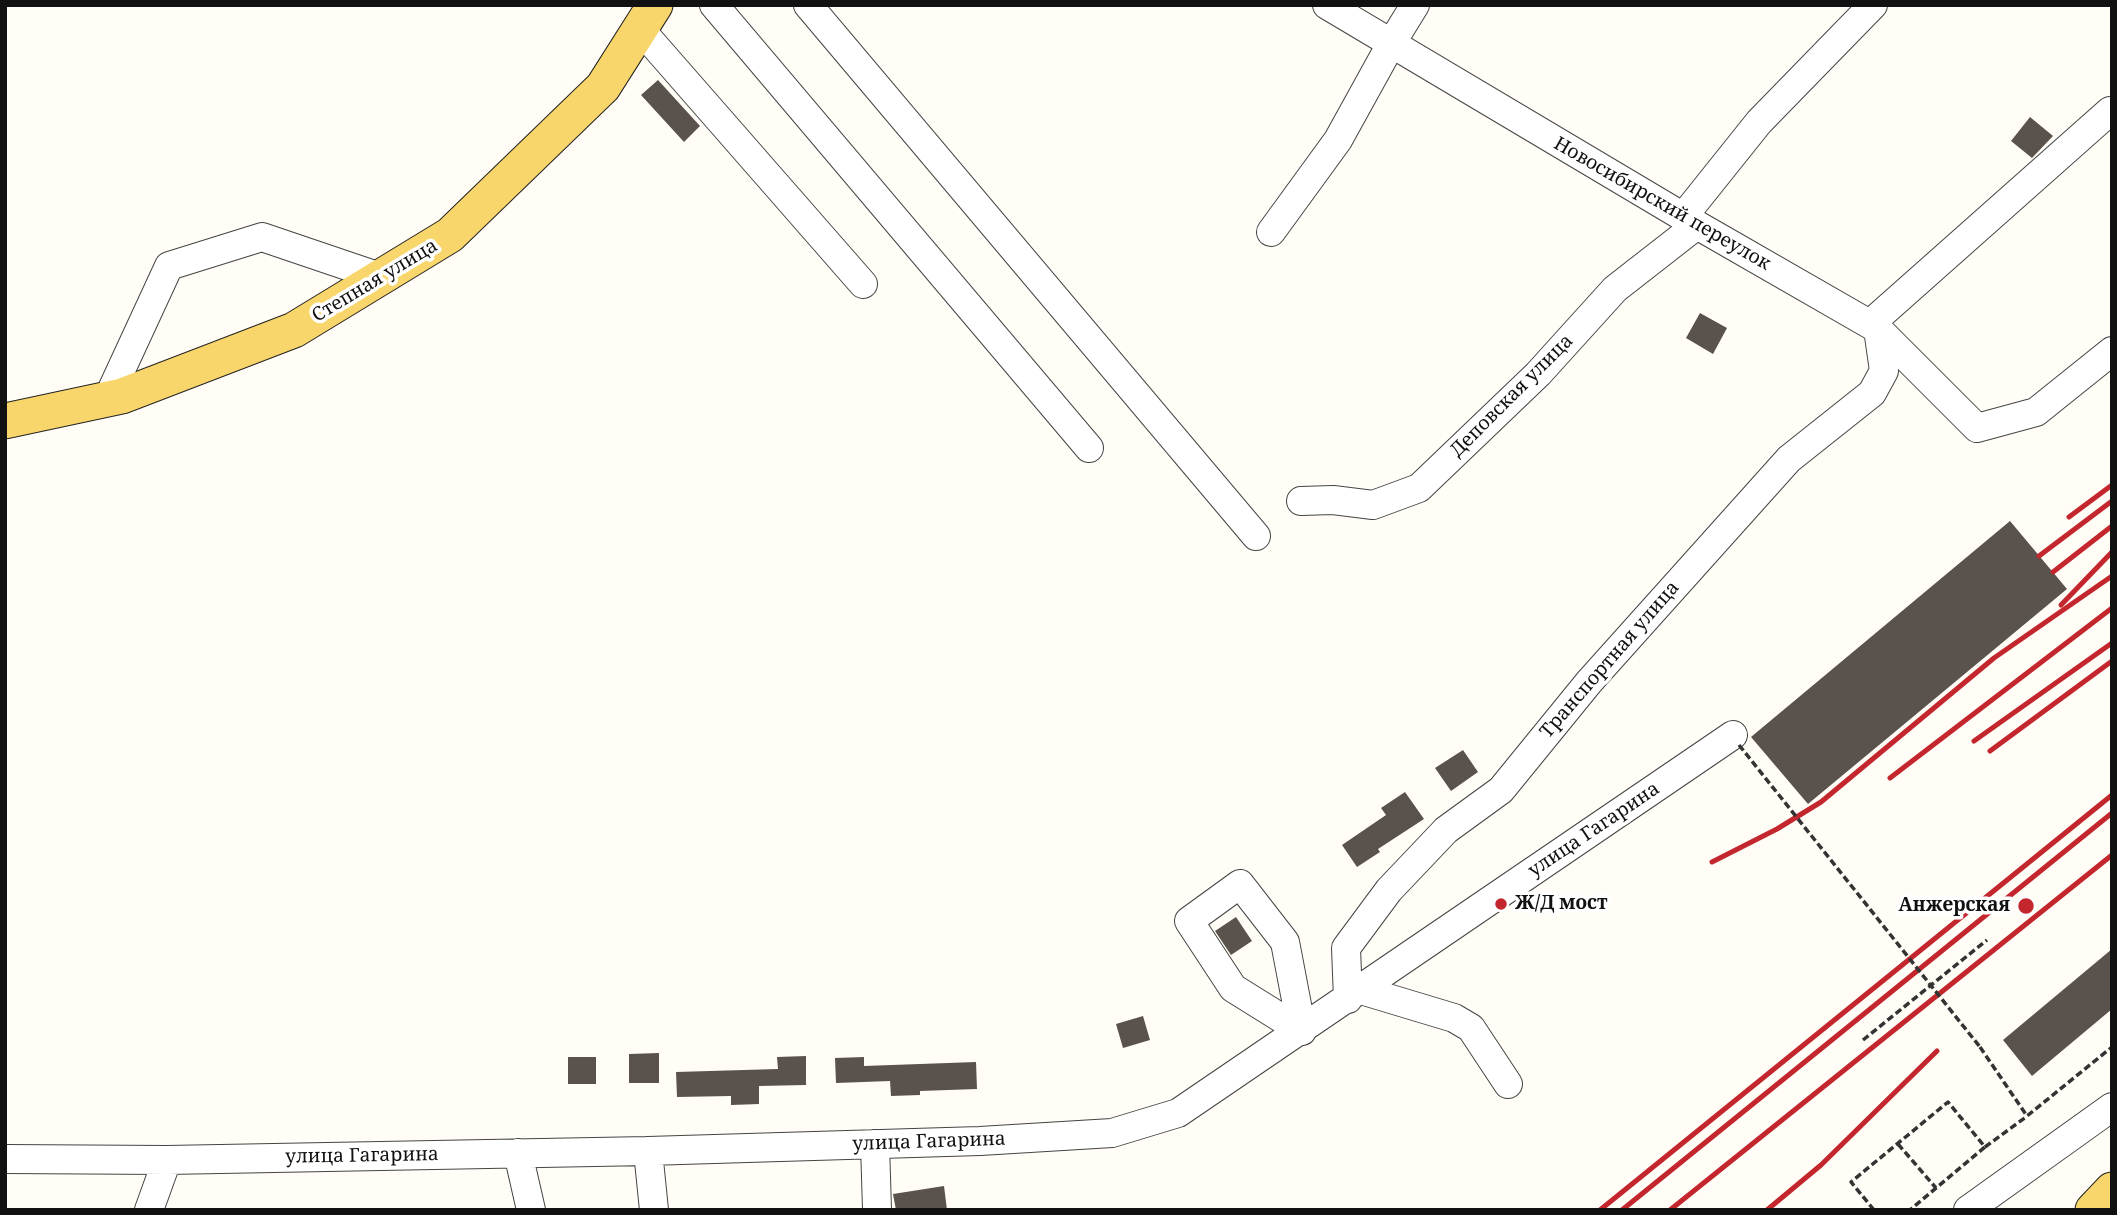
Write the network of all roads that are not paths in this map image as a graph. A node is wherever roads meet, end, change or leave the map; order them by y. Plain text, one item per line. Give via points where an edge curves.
1 (713, 5) edge
2 (808, 5) edge
3 (1327, 5) edge
4 (1415, 5) edge
5 (1873, 5) edge
6 (647, 17) edge
7 (1391, 44) junction
8 (2110, 111) dead end
9 (1690, 221) junction
10 (1271, 232) dead end
11 (380, 277) junction
12 (863, 284) dead end
13 (1874, 326) junction
14 (2112, 351) edge
15 (108, 398) junction
16 (5, 421) edge
17 (1089, 448) dead end
18 (1301, 501) dead end
19 (1256, 536) dead end
20 (1736, 740) road end
21 (1355, 995) junction
22 (1302, 1031) junction
23 (1508, 1084) dead end
24 (2112, 1107) edge
25 (875, 1144) junction
26 (648, 1151) junction
27 (518, 1153) junction
28 (5, 1159) edge
29 (167, 1160) junction
30 (2112, 1190) edge
31 (149, 1210) edge
32 (531, 1210) edge
33 (654, 1210) edge
34 (877, 1210) edge
35 (1968, 1210) edge
36 (2094, 1210) edge

1 - 17 street
2 - 19 street
3 - 7 street, Новосибирский переулок
4 - 7 street
5 - 9 street, Деповская улица via 1759,122
6 - 11 main road, Степная улица via 603,87 450,235
6 - 12 street
7 - 9 street, Новосибирский переулок
7 - 10 street via 1338,140
8 - 13 street
9 - 13 street, Новосибирский переулок
9 - 18 street, Деповская улица via 1615,289 1538,374 1419,488 1373,505
11 - 15 main road, Степная улица via 294,330
11 - 15 street via 262,237 169,266
13 - 14 street, Новосибирский переулок via 1977,428 2036,412
13 - 21 street, Транспортная улица via 1884,371 1872,393 1789,459 1589,682 1501,790 1446,830 1389,890 1346,948
15 - 16 main road, Степная улица
20 - 21 street, улица Гагарина
21 - 22 street, улица Гагарина
21 - 23 street via 1454,1018 1471,1028
22 - 22 street via 1285,942 1240,884 1189,921 1233,988
22 - 25 street, улица Гагарина via 1178,1113 1112,1133
24 - 35 street
25 - 26 street, улица Гагарина
25 - 34 street
26 - 27 street, улица Гагарина
26 - 33 street
27 - 29 street, улица Гагарина
27 - 32 street
28 - 29 street, улица Гагарина
29 - 31 street
30 - 36 main road

